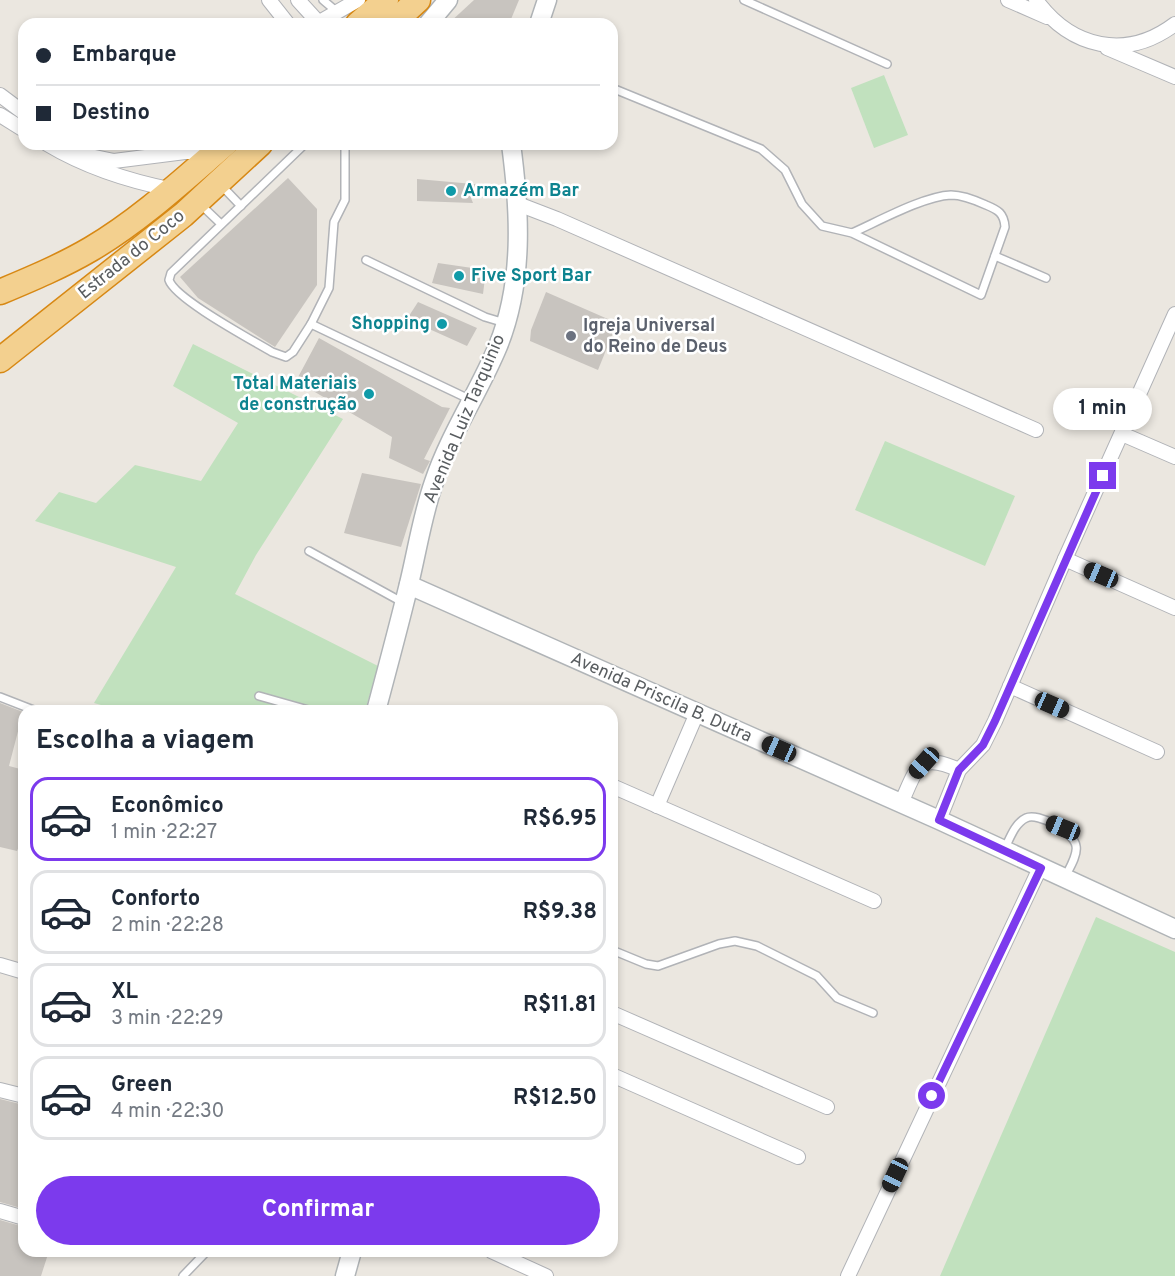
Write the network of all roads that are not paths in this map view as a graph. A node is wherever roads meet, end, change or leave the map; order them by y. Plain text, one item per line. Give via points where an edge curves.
1 (269, 0) edge
2 (322, 0) edge
3 (358, 0) edge
4 (386, 0) edge
5 (418, 0) edge
6 (448, 0) edge
7 (547, 0) edge
8 (744, 0) edge
9 (1008, 0) edge
10 (1036, 0) edge
11 (301, 2) edge
12 (336, 11) junction
13 (283, 18) edge
14 (290, 18) edge
15 (313, 18) edge
16 (325, 18) edge
17 (365, 18) edge
18 (398, 18) edge
19 (433, 18) edge
20 (541, 18) edge
21 (1049, 18) junction
22 (1175, 24) edge
23 (1097, 44) junction
24 (887, 64) dead end
25 (1175, 77) edge
26 (618, 90) edge
27 (0, 96) edge
28 (18, 109) edge
29 (0, 115) edge
30 (18, 126) edge
31 (202, 150) edge
32 (218, 150) edge
33 (253, 150) edge
34 (299, 150) edge
35 (345, 150) edge
36 (512, 150) edge
37 (84, 153) edge
38 (218, 182) junction
39 (174, 190) junction
40 (198, 202) junction
41 (518, 204) junction
42 (241, 206) junction
43 (221, 224) junction
44 (852, 233) junction
45 (995, 256) junction
46 (366, 260) dead end
47 (1046, 278) dead end
48 (0, 292) edge
49 (1175, 314) edge
50 (505, 322) junction
51 (311, 324) junction
52 (0, 360) edge
53 (471, 400) junction
54 (1036, 430) dead end
55 (1122, 434) junction
56 (1175, 457) edge
57 (309, 550) dead end
58 (1065, 559) junction
59 (406, 594) junction
60 (1175, 608) edge
61 (1010, 686) junction
62 (259, 696) dead end
63 (0, 697) edge
64 (21, 705) edge
65 (291, 705) edge
66 (378, 705) edge
67 (697, 713) junction
68 (1157, 752) dead end
69 (959, 770) junction
70 (618, 789) edge
71 (902, 803) junction
72 (657, 806) junction
73 (939, 820) junction
74 (1003, 850) junction
75 (1041, 868) junction
76 (1064, 879) junction
77 (874, 901) dead end
78 (1175, 929) edge
79 (618, 952) edge
80 (0, 965) edge
81 (18, 970) edge
82 (873, 1013) dead end
83 (618, 1016) edge
84 (618, 1079) edge
85 (0, 1090) edge
86 (18, 1094) edge
87 (827, 1107) dead end
88 (798, 1157) dead end
89 (0, 1211) edge
90 (18, 1216) edge
91 (201, 1257) edge
92 (350, 1257) edge
93 (498, 1257) edge
94 (512, 1270) edge
95 (183, 1276) edge
96 (345, 1276) edge
97 (546, 1276) edge
98 (848, 1276) edge

1 - 13 street
2 - 12 lane
3 - 12 street
4 - 17 highway
5 - 18 highway
6 - 19 street
7 - 20 street
8 - 24 lane
9 - 21 street
10 - 21 street
11 - 14 street
11 - 15 street
12 - 16 street
21 - 23 street via 1071,34
22 - 23 street via 1142,42
23 - 25 street
26 - 44 lane via 761,149 784,170 812,218 822,226
27 - 28 street
29 - 30 street
31 - 37 street via 114,161
32 - 39 highway, Estrada do Coco
33 - 38 highway, Estrada do Coco
34 - 42 lane
35 - 51 lane via 345,200 334,222 329,288
36 - 41 street, Avenida Luiz Tarquinio
37 - 39 street via 121,178
38 - 40 highway, Estrada do Coco
38 - 42 lane
39 - 48 highway, Estrada do Coco via 93,247
40 - 43 lane
40 - 52 highway, Estrada do Coco
41 - 50 street, Avenida Luiz Tarquinio via 516,268
41 - 54 street
42 - 43 lane
43 - 51 lane via 171,273 170,285 279,356 293,352
44 - 45 lane via 981,295
44 - 45 lane via 932,199 958,195 1001,212 1005,218
45 - 47 lane
46 - 50 lane
49 - 55 street
50 - 53 street, Avenida Luiz Tarquinio via 498,346
51 - 53 lane
53 - 59 street, Avenida Luiz Tarquinio via 435,480
55 - 56 street
55 - 58 street
57 - 59 lane
58 - 60 street
58 - 61 street
59 - 66 street, Avenida Luiz Tarquinio
59 - 67 street, Avenida Priscila B. Dutra
61 - 68 street
61 - 69 street via 983,745
62 - 65 lane
63 - 64 lane
67 - 71 street, Avenida Priscila B. Dutra
67 - 72 street
69 - 71 street via 942,762 924,763 915,773
69 - 73 street
70 - 72 street
71 - 73 street, Avenida Priscila B. Dutra
72 - 77 street
73 - 74 street, Avenida Priscila B. Dutra
74 - 75 street, Avenida Priscila B. Dutra
74 - 76 lane via 1018,824 1028,816 1063,828 1076,846
75 - 76 street, Avenida Priscila B. Dutra
75 - 98 street
76 - 78 street, Avenida Priscila B. Dutra
79 - 82 lane via 658,966 719,944 735,941 757,945 817,976 837,998
80 - 81 street
83 - 87 street
84 - 88 street
85 - 86 street
89 - 90 street
91 - 95 lane
92 - 96 street
93 - 94 street
94 - 97 street

